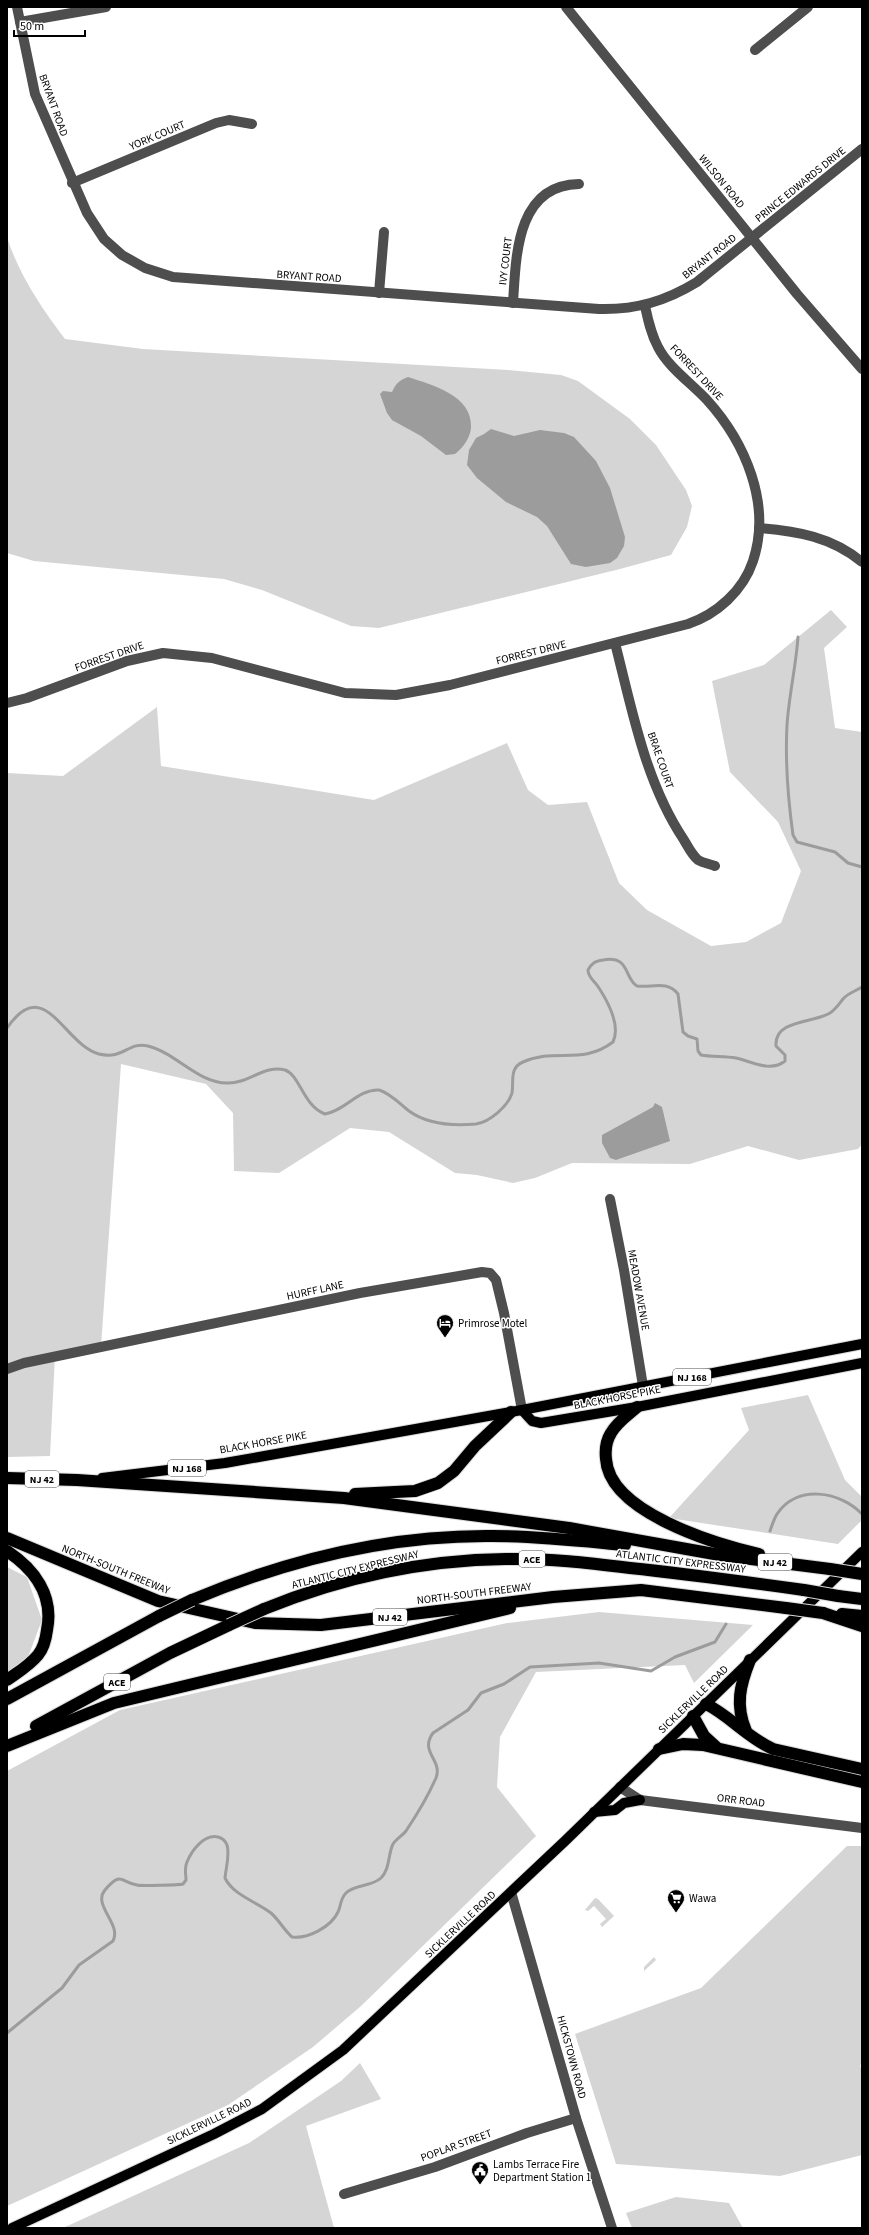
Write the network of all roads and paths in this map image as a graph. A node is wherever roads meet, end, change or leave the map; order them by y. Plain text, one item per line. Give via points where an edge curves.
1 (17, 7) edge
2 (106, 7) edge
3 (566, 7) edge
4 (808, 7) edge
5 (20, 22) junction
6 (755, 50) dead end
7 (252, 124) dead end
8 (862, 149) edge
9 (72, 183) junction
10 (579, 184) dead end
11 (384, 232) dead end
12 (752, 237) junction
13 (379, 293) junction
14 (513, 303) junction
15 (645, 306) junction
16 (862, 369) edge
17 (759, 528) junction
18 (862, 562) edge
19 (614, 643) junction
20 (7, 703) edge
21 (715, 866) dead end
22 (610, 1199) dead end
23 (862, 1344) edge
24 (825, 1352) junction
25 (862, 1363) edge
26 (7, 1369) edge
27 (829, 1370) junction
28 (685, 1378) junction
29 (643, 1386) junction
30 (688, 1396) junction
31 (637, 1407) junction
32 (516, 1411) junction
33 (7, 1478) edge
34 (78, 1480) junction
35 (283, 1494) junction
36 (7, 1538) edge
37 (7, 1551) edge
38 (862, 1552) edge
39 (720, 1555) junction
40 (830, 1570) junction
41 (862, 1574) edge
42 (553, 1597) junction
43 (862, 1599) edge
44 (823, 1613) junction
45 (862, 1616) edge
46 (862, 1626) edge
47 (750, 1660) junction
48 (7, 1680) edge
49 (7, 1699) edge
50 (706, 1704) junction
51 (693, 1716) junction
52 (746, 1732) junction
53 (7, 1742) edge
54 (7, 1746) edge
55 (718, 1748) junction
56 (659, 1749) junction
57 (862, 1769) edge
58 (862, 1782) edge
59 (620, 1787) junction
60 (640, 1800) junction
61 (594, 1812) junction
62 (862, 1828) edge
63 (511, 1892) junction
64 (576, 2118) junction
65 (344, 2194) dead end
66 (12, 2228) edge
67 (612, 2228) edge

1 - 5 street, BRYANT ROAD
2 - 5 street
3 - 12 street, WILSON ROAD
4 - 6 street
5 - 9 street, BRYANT ROAD via 35,94
7 - 9 street, YORK COURT via 229,120 216,123
8 - 12 street, PRINCE EDWARDS DRIVE
9 - 13 street, BRYANT ROAD via 86,213 104,239 127,258 158,273 186,278
10 - 14 street, IVY COURT via 567,184 550,192 540,200 526,220 518,245
11 - 13 street
12 - 15 street, BRYANT ROAD via 697,282 681,292
12 - 16 street, WILSON ROAD
13 - 14 street, BRYANT ROAD
14 - 15 street, BRYANT ROAD via 599,310
15 - 17 street, FORREST DRIVE via 658,347 724,419 739,444 756,492
17 - 18 street via 812,535 835,545
17 - 19 street, FORREST DRIVE via 751,567 733,595 717,610 688,624
19 - 20 street, FORREST DRIVE via 450,685 409,694 382,696 345,693 199,655 163,653 122,662 27,698
19 - 21 street, BRAE COURT via 643,750 664,805 694,855 703,862
22 - 29 street, MEADOW AVENUE
23 - 24 main road, BLACK HORSE PIKE / NJ 168
24 - 27 main road
24 - 28 main road, BLACK HORSE PIKE / NJ 168
25 - 27 main road, BLACK HORSE PIKE / NJ 168
26 - 32 street, HURFF LANE via 24,1363 338,1298 482,1272 490,1273 496,1280 504,1313
27 - 30 main road, BLACK HORSE PIKE / NJ 168
28 - 29 main road, BLACK HORSE PIKE / NJ 168
28 - 30 main road
29 - 32 main road, BLACK HORSE PIKE / NJ 168
30 - 31 main road, BLACK HORSE PIKE / NJ 168
31 - 32 main road, BLACK HORSE PIKE / NJ 168 via 541,1423 532,1421
31 - 40 highway via 617,1424 606,1444 606,1466 610,1477 624,1495 651,1515 715,1541
32 - 34 main road, BLACK HORSE PIKE / NJ 168 via 225,1463
32 - 35 highway via 475,1446 454,1471 438,1484 415,1492
33 - 34 highway, BLACK HORSE PIKE / NJ 42
34 - 35 highway, NJ 42
35 - 39 highway, NJ 42 via 344,1498 569,1528
36 - 42 highway, NORTH-SOUTH FREEWAY / NJ 42 via 158,1601 255,1623 321,1625
37 - 48 highway via 29,1567 46,1596 49,1609 46,1636 40,1654
38 - 47 main road, SICKLERVILLE ROAD
39 - 40 highway, NJ 42
39 - 49 highway, ATLANTIC CITY EXPRESSWAY / ACE, bridge via 528,1536 433,1538 384,1544 297,1562 192,1600
40 - 41 highway, NJ 42, bridge
42 - 44 highway, NORTH-SOUTH FREEWAY / NJ 42, bridge via 641,1590
42 - 54 highway via 114,1703
43 - 53 highway, ATLANTIC CITY EXPRESSWAY / ACE, bridge via 576,1562 507,1559 430,1564 386,1572 294,1597 264,1609 170,1652
44 - 45 highway, NORTH-SOUTH FREEWAY / NJ 42
44 - 46 highway
47 - 50 main road, SICKLERVILLE ROAD
47 - 52 highway via 739,1695 740,1713
50 - 51 main road, SICKLERVILLE ROAD
50 - 52 highway
51 - 55 highway via 704,1736
51 - 56 main road, SICKLERVILLE ROAD
52 - 57 highway via 773,1749
55 - 56 highway via 693,1744
55 - 58 highway
56 - 59 main road, SICKLERVILLE ROAD
59 - 60 street, ORR ROAD
59 - 61 main road, SICKLERVILLE ROAD
60 - 61 main road via 624,1803 615,1810
60 - 62 street, ORR ROAD
61 - 63 main road, SICKLERVILLE ROAD
63 - 64 street, HICKSTOWN ROAD
63 - 66 main road, SICKLERVILLE ROAD via 343,2050 262,2109
64 - 65 street, POPLAR STREET
64 - 67 street, HICKSTOWN ROAD

